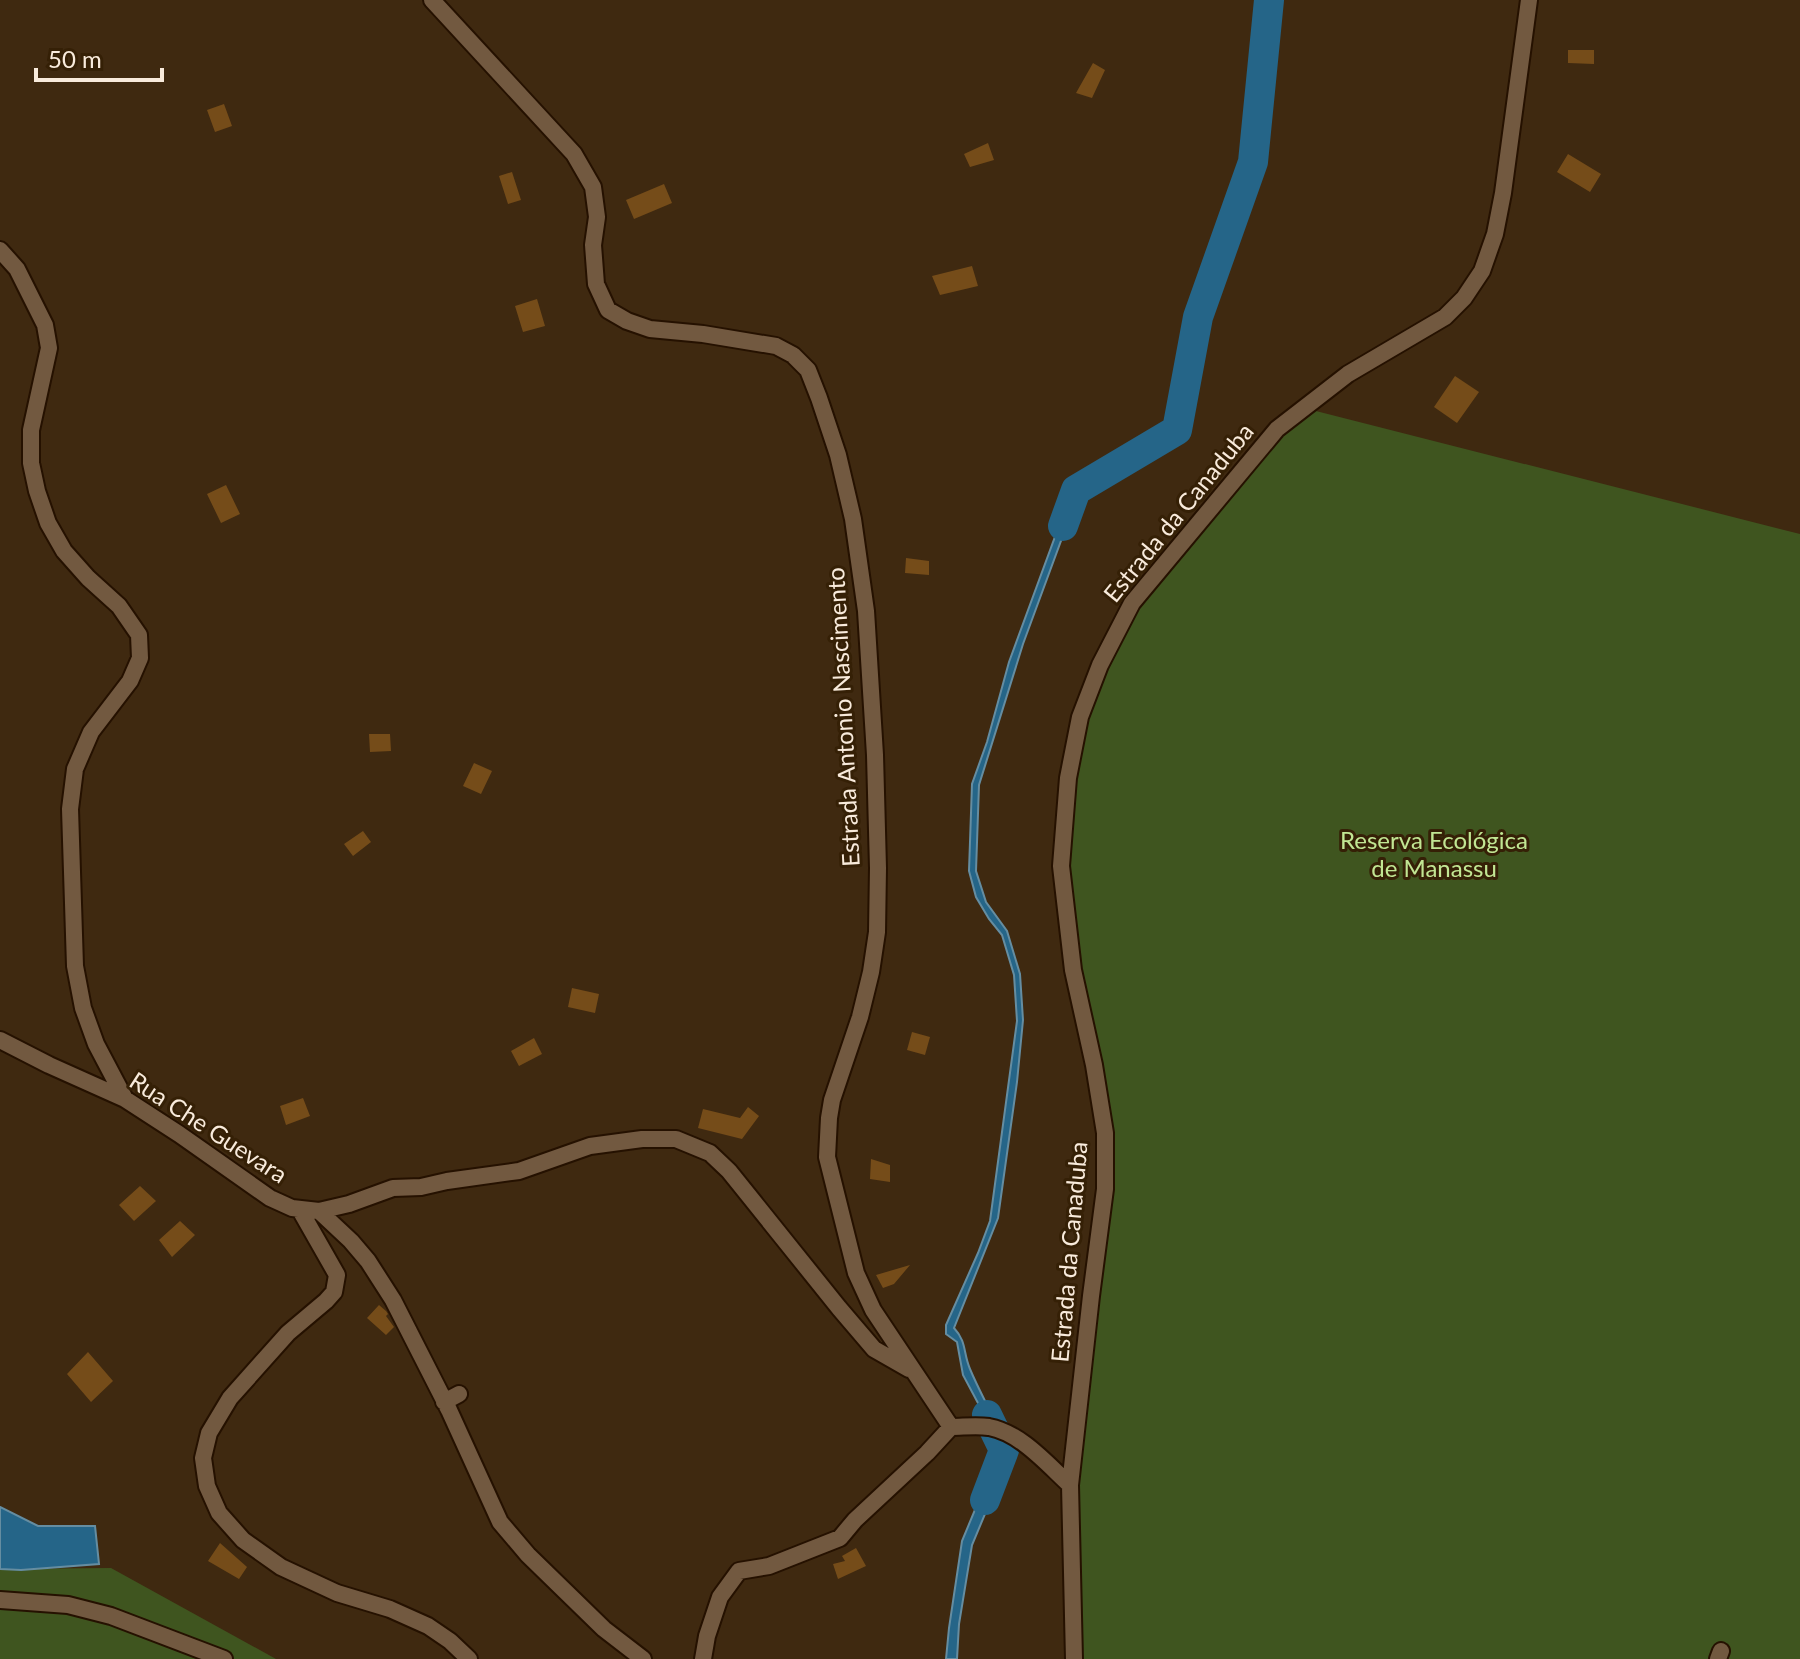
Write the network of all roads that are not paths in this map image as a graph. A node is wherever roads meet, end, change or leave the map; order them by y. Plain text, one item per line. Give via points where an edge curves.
1 (432, 0) edge
2 (1529, 0) edge
3 (0, 250) edge
4 (0, 1040) edge
5 (125, 1099) junction
6 (300, 1210) junction
7 (319, 1211) junction
8 (914, 1372) junction
9 (951, 1427) junction
10 (1070, 1485) junction
11 (0, 1600) edge
12 (224, 1659) edge
13 (469, 1659) edge
14 (643, 1659) edge
15 (703, 1659) edge
16 (1074, 1659) edge

1 - 8 street, Estrada Antonio Nascimento via 574,154 593,187 596,284 608,310 650,329 776,346 808,370 819,398 853,519 866,611 878,868 871,972 832,1100 827,1157 856,1273 873,1310
2 - 10 street, Estrada da Canaduba via 1503,193 1482,271 1445,317 1348,374 1277,429 1132,603 1080,717 1068,778 1061,866 1073,970 1105,1133 1105,1189
3 - 5 street via 17,269 45,325 49,348 31,430 31,463 48,523 64,551 119,606 139,635 140,658 130,681 91,732 75,769 70,809 75,966 96,1044
4 - 5 street, Rua Che Guevara
5 - 6 street, Rua Che Guevara via 270,1198
6 - 7 street, Rua Che Guevara
6 - 13 street via 337,1275 334,1292 288,1333 230,1398 209,1433 203,1458 207,1486 219,1513 243,1540 281,1567 428,1626
7 - 8 street, Rua Che Guevara via 393,1188 519,1171 590,1146 676,1139 710,1153 729,1171 874,1349
7 - 14 street via 368,1261 451,1398 500,1522 604,1629
8 - 9 street, Estrada Antonio Nascimento
9 - 10 street via 1000,1430
9 - 15 street via 840,1538 769,1566 739,1571 720,1597
10 - 16 street, Estrada da Canaduba
11 - 12 street via 82,1608

